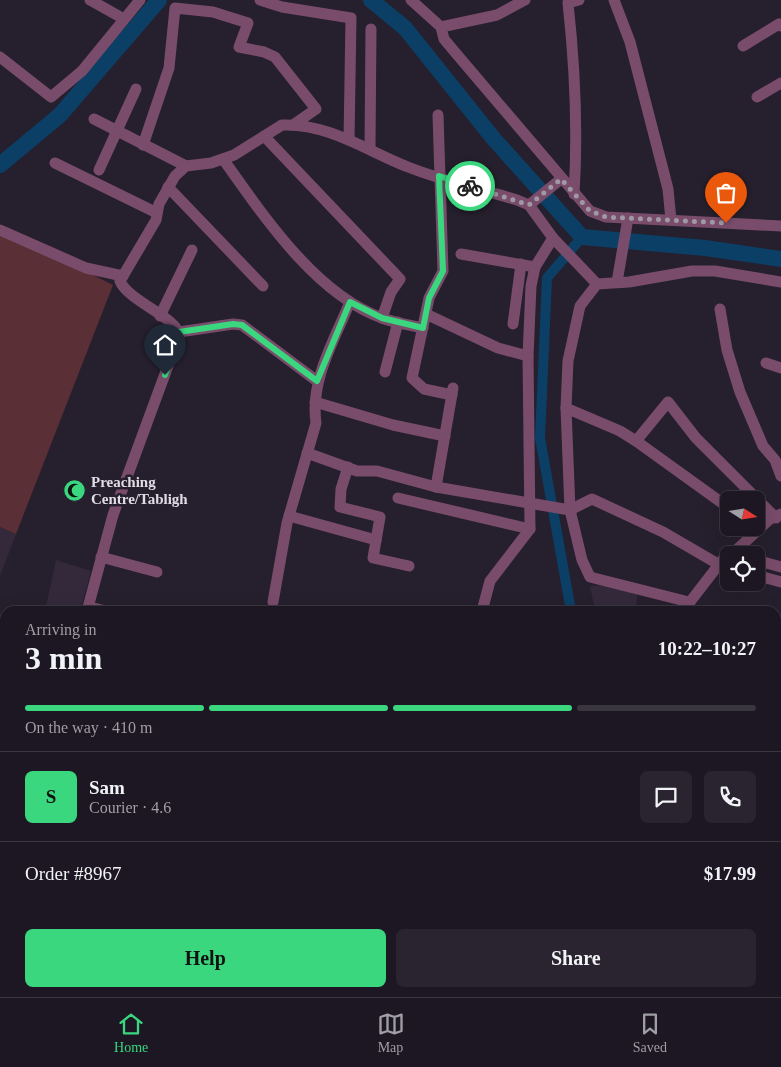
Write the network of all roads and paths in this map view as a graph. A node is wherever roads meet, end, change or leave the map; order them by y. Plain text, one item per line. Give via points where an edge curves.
1 (90, 0) edge
2 (140, 0) edge
3 (260, 0) edge
4 (411, 0) edge
5 (525, 0) edge
6 (579, 0) edge
7 (614, 0) edge
8 (124, 19) junction
9 (781, 26) edge
10 (440, 28) junction
11 (372, 29) dead end
12 (743, 46) dead end
13 (0, 58) edge
14 (781, 83) edge
15 (136, 89) dead end
16 (757, 97) dead end
17 (438, 115) dead end
18 (94, 119) dead end
19 (292, 124) junction
20 (118, 132) junction
21 (264, 136) junction
22 (349, 140) junction
23 (143, 145) junction
24 (370, 148) junction
25 (222, 160) junction
26 (54, 163) dead end
27 (186, 166) junction
28 (99, 170) dead end
29 (439, 176) junction
30 (561, 179) junction
31 (168, 187) junction
32 (574, 194) junction
33 (529, 205) junction
34 (157, 212) junction
35 (627, 220) junction
36 (671, 220) junction
37 (781, 226) edge
38 (0, 230) edge
39 (553, 238) junction
40 (192, 250) dead end
41 (461, 254) dead end
42 (521, 264) junction
43 (535, 267) junction
44 (123, 276) junction
45 (618, 280) junction
46 (781, 282) edge
47 (597, 284) junction
48 (263, 286) dead end
49 (350, 302) junction
50 (720, 309) dead end
51 (426, 314) junction
52 (160, 316) junction
53 (382, 318) junction
54 (398, 322) junction
55 (513, 324) dead end
56 (423, 328) junction
57 (179, 332) junction
58 (528, 356) junction
59 (766, 363) dead end
60 (781, 368) edge
61 (385, 372) dead end
62 (317, 381) junction
63 (315, 402) junction
64 (566, 408) junction
65 (445, 436) junction
66 (636, 441) junction
67 (307, 453) junction
68 (348, 467) junction
69 (781, 476) edge
70 (436, 487) junction
71 (398, 498) dead end
72 (720, 502) edge
73 (529, 503) junction
74 (570, 510) junction
75 (289, 516) junction
76 (779, 516) edge
77 (765, 523) edge
78 (530, 529) junction
79 (750, 536) edge
80 (376, 540) junction
81 (741, 546) edge
82 (101, 557) junction
83 (720, 563) edge
84 (765, 563) edge
85 (409, 566) dead end
86 (781, 567) edge
87 (720, 569) edge
88 (157, 572) dead end
89 (765, 577) edge
90 (781, 582) edge
91 (273, 602) dead end
92 (89, 606) edge
93 (483, 606) edge
94 (686, 606) edge

1 - 8 street
2 - 8 street
3 - 22 street via 282,7 351,18
4 - 10 street
5 - 10 street via 498,15
6 - 32 street via 568,3 578,143
7 - 36 street via 630,42 668,189
8 - 13 street via 82,71 52,97
9 - 12 street via 779,24
10 - 30 street via 454,51
11 - 24 street
14 - 16 street
15 - 20 street
17 - 29 street
18 - 20 street
19 - 21 street via 282,125
19 - 22 street
19 - 23 street via 316,109 275,57 239,47 248,23 214,12 175,8 169,68
20 - 23 street
20 - 28 street
21 - 25 street
21 - 53 street via 400,279 391,292
22 - 24 street
23 - 27 street
24 - 29 street via 408,167
25 - 27 street
25 - 49 street via 317,276
26 - 34 street
27 - 31 street
29 - 33 street
29 - 51 street via 443,271 429,298
30 - 32 street
30 - 33 street
31 - 34 street
31 - 48 street
32 - 35 street via 590,211
33 - 39 street
34 - 44 street via 156,220
35 - 36 street
35 - 45 street
36 - 37 street
38 - 44 street via 86,268
39 - 43 street
39 - 47 street
40 - 52 street
41 - 42 street
42 - 43 street
42 - 55 street
43 - 58 street
44 - 52 street via 120,281 124,291
45 - 46 street via 715,271
45 - 47 street
47 - 64 street via 580,306 568,361
49 - 53 street
49 - 62 street
50 - 69 street via 727,350 740,392 762,446 775,460
51 - 56 street
51 - 58 street via 498,348
52 - 57 street via 173,323
53 - 54 street
54 - 56 street
54 - 61 street
56 - 65 street via 412,378 424,390 453,391
57 - 62 street via 242,325 290,364
57 - 82 street
58 - 73 street
59 - 60 street
62 - 63 street
63 - 65 street via 393,425
63 - 67 street via 316,424
64 - 66 street
64 - 74 street
65 - 70 street
66 - 72 street
66 - 76 street via 668,402 696,438
67 - 68 street
67 - 75 street
68 - 70 street via 357,471 377,471
68 - 80 street via 341,489 340,507 380,517
70 - 73 street
71 - 78 street
73 - 74 street
73 - 78 street
74 - 83 street via 592,499
74 - 94 street via 582,560 590,577
75 - 80 street
75 - 91 street
76 - 77 street
78 - 93 street via 490,581
79 - 81 street
80 - 85 street via 373,558
82 - 88 street
82 - 92 street
84 - 86 street
87 - 94 street
89 - 90 street

